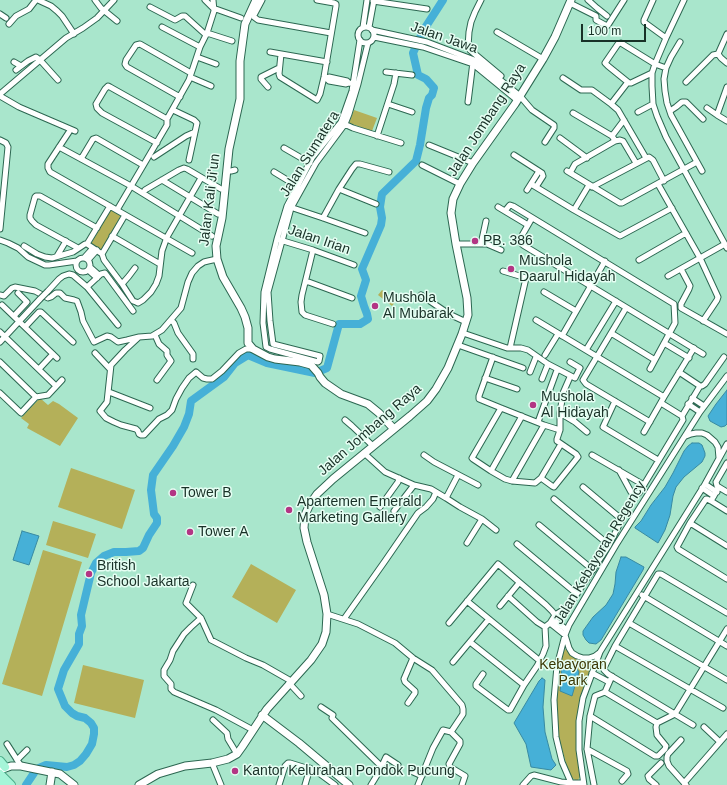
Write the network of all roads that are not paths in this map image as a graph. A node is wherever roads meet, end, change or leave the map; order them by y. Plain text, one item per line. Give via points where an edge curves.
1 (37, 0) edge
2 (95, 0) edge
3 (114, 0) edge
4 (205, 0) edge
5 (213, 0) edge
6 (256, 0) edge
7 (262, 0) edge
8 (317, 0) edge
9 (367, 0) edge
10 (481, 0) edge
11 (588, 0) edge
12 (624, 0) edge
13 (653, 0) edge
14 (684, 0) edge
15 (374, 1) edge
16 (570, 2) edge
17 (406, 3) edge
18 (593, 5) junction
19 (150, 7) dead end
20 (213, 8) junction
21 (427, 9) dead end
22 (104, 10) junction
23 (589, 12) junction
24 (0, 14) edge
25 (607, 16) dead end
26 (6, 18) dead end
27 (241, 18) dead end
28 (117, 21) dead end
29 (9, 24) dead end
30 (162, 27) dead end
31 (362, 27) junction
32 (371, 28) junction
33 (497, 32) dead end
34 (332, 33) junction
35 (74, 34) junction
36 (206, 34) junction
37 (727, 34) edge
38 (374, 37) junction
39 (666, 38) junction
40 (360, 40) junction
41 (232, 41) dead end
42 (416, 42) junction
43 (680, 42) dead end
44 (368, 43) junction
45 (200, 48) junction
46 (270, 52) dead end
47 (281, 54) junction
48 (718, 54) junction
49 (197, 57) junction
50 (544, 58) junction
51 (40, 60) junction
52 (14, 62) dead end
53 (327, 62) junction
54 (473, 62) junction
55 (727, 63) edge
56 (216, 64) dead end
57 (655, 64) junction
58 (20, 66) junction
59 (280, 68) junction
60 (666, 68) junction
61 (16, 70) dead end
62 (386, 72) dead end
63 (396, 73) junction
64 (652, 73) junction
65 (191, 75) junction
66 (412, 76) dead end
67 (325, 78) junction
68 (563, 78) dead end
69 (58, 80) dead end
70 (628, 82) junction
71 (686, 82) dead end
72 (353, 84) junction
73 (211, 86) dead end
74 (268, 87) dead end
75 (727, 87) edge
76 (0, 95) edge
77 (519, 96) junction
78 (180, 97) junction
79 (468, 102) dead end
80 (388, 104) junction
81 (611, 104) junction
82 (653, 104) junction
83 (707, 108) dead end
84 (173, 110) junction
85 (670, 111) junction
86 (412, 112) dead end
87 (638, 112) dead end
88 (573, 113) dead end
89 (717, 115) junction
90 (167, 119) junction
91 (703, 119) dead end
92 (624, 120) junction
93 (727, 121) edge
94 (343, 123) junction
95 (75, 131) dead end
96 (69, 132) dead end
97 (195, 132) junction
98 (377, 136) junction
99 (560, 138) dead end
100 (614, 139) junction
101 (0, 140) edge
102 (546, 142) dead end
103 (157, 143) junction
104 (401, 143) dead end
105 (429, 145) dead end
106 (59, 147) junction
107 (284, 148) dead end
108 (514, 155) dead end
109 (154, 157) dead end
110 (587, 158) junction
111 (646, 158) junction
112 (81, 160) junction
113 (189, 160) dead end
114 (696, 162) junction
115 (310, 163) junction
116 (472, 163) junction
117 (636, 163) junction
118 (143, 165) junction
119 (422, 165) dead end
120 (684, 169) junction
121 (235, 170) dead end
122 (227, 171) junction
123 (274, 172) dead end
124 (389, 172) dead end
125 (702, 172) dead end
126 (201, 178) junction
127 (162, 180) junction
128 (664, 181) junction
129 (460, 184) junction
130 (658, 184) junction
131 (533, 185) junction
132 (131, 186) junction
133 (297, 186) junction
134 (591, 186) junction
135 (339, 189) junction
136 (145, 190) dead end
137 (221, 190) dead end
138 (527, 190) dead end
139 (190, 197) junction
140 (376, 204) dead end
141 (110, 206) junction
142 (289, 207) junction
143 (498, 207) dead end
144 (672, 208) junction
145 (117, 210) junction
146 (574, 210) junction
147 (505, 211) junction
148 (218, 214) dead end
149 (1, 215) edge
150 (125, 215) junction
151 (179, 216) junction
152 (323, 218) junction
153 (532, 218) junction
154 (486, 221) dead end
155 (528, 225) junction
156 (0, 226) edge
157 (97, 228) junction
158 (0, 229) edge
159 (365, 233) dead end
160 (686, 233) junction
161 (112, 236) junction
162 (212, 236) dead end
163 (166, 237) junction
164 (0, 240) edge
165 (280, 240) junction
166 (66, 241) junction
167 (87, 244) junction
168 (456, 244) junction
169 (481, 244) junction
170 (24, 246) dead end
171 (726, 246) edge
172 (78, 248) junction
173 (95, 249) junction
174 (313, 250) junction
175 (501, 250) dead end
176 (192, 253) dead end
177 (102, 254) junction
178 (58, 256) junction
179 (700, 258) junction
180 (86, 259) junction
181 (217, 259) junction
182 (639, 260) dead end
183 (77, 261) junction
184 (605, 261) junction
185 (66, 263) junction
186 (160, 264) junction
187 (354, 265) dead end
188 (77, 268) junction
189 (135, 268) dead end
190 (89, 269) junction
191 (681, 269) junction
192 (503, 271) dead end
193 (98, 276) junction
194 (668, 276) dead end
195 (306, 281) junction
196 (122, 284) junction
197 (591, 286) junction
198 (87, 287) junction
199 (544, 292) dead end
200 (18, 293) dead end
201 (0, 295) edge
202 (421, 295) dead end
203 (352, 298) dead end
204 (616, 301) junction
205 (2, 305) dead end
206 (626, 308) junction
207 (133, 311) dead end
208 (576, 311) junction
209 (14, 316) junction
210 (171, 320) junction
211 (536, 320) dead end
212 (703, 321) junction
213 (19, 322) junction
214 (466, 322) junction
215 (333, 324) dead end
216 (118, 325) dead end
217 (25, 327) junction
218 (0, 332) edge
219 (463, 333) junction
220 (611, 333) junction
221 (670, 334) junction
222 (727, 334) edge
223 (154, 335) junction
224 (560, 335) junction
225 (5, 337) junction
226 (139, 337) junction
227 (0, 342) edge
228 (73, 342) dead end
229 (664, 343) junction
230 (458, 345) junction
231 (510, 348) junction
232 (694, 348) junction
233 (253, 349) junction
234 (586, 350) junction
235 (95, 353) dead end
236 (703, 354) dead end
237 (545, 355) dead end
238 (493, 357) junction
239 (536, 357) junction
240 (596, 357) junction
241 (724, 357) dead end
242 (689, 358) junction
243 (193, 359) dead end
244 (655, 360) junction
245 (0, 362) edge
246 (570, 362) dead end
247 (548, 364) junction
248 (523, 368) dead end
249 (39, 369) junction
250 (110, 369) junction
251 (650, 369) dead end
252 (557, 370) junction
253 (530, 372) dead end
254 (679, 372) junction
255 (727, 376) edge
256 (570, 377) junction
257 (485, 378) junction
258 (542, 379) dead end
259 (62, 380) dead end
260 (157, 380) dead end
261 (56, 386) junction
262 (700, 386) junction
263 (517, 389) dead end
264 (109, 392) junction
265 (0, 393) edge
266 (35, 398) junction
267 (692, 398) junction
268 (662, 400) junction
269 (615, 401) junction
270 (688, 404) junction
271 (704, 406) junction
272 (150, 408) dead end
273 (501, 408) junction
274 (577, 409) dead end
275 (700, 412) junction
276 (560, 413) junction
277 (522, 416) junction
278 (682, 416) junction
279 (345, 420) dead end
280 (573, 421) junction
281 (538, 422) junction
282 (650, 422) junction
283 (544, 425) junction
284 (394, 429) junction
285 (560, 430) junction
286 (587, 432) dead end
287 (644, 432) dead end
288 (686, 436) junction
289 (561, 444) junction
290 (727, 444) edge
291 (373, 446) junction
292 (364, 453) junction
293 (592, 454) dead end
294 (424, 455) dead end
295 (719, 458) junction
296 (658, 460) junction
297 (727, 463) edge
298 (619, 470) junction
299 (491, 471) junction
300 (458, 475) junction
301 (399, 478) junction
302 (541, 478) junction
303 (512, 481) junction
304 (414, 485) junction
305 (478, 485) dead end
306 (644, 485) junction
307 (583, 486) dead end
308 (703, 486) junction
309 (436, 492) junction
310 (727, 492) edge
311 (715, 494) junction
312 (446, 498) junction
313 (554, 499) dead end
314 (380, 507) dead end
315 (394, 511) dead end
316 (727, 511) edge
317 (482, 519) junction
318 (690, 523) junction
319 (539, 525) dead end
320 (496, 530) dead end
321 (467, 543) dead end
322 (517, 544) dead end
323 (609, 545) junction
324 (727, 546) edge
325 (593, 570) junction
326 (727, 579) edge
327 (520, 583) junction
328 (193, 585) dead end
329 (637, 592) junction
330 (577, 594) junction
331 (508, 596) junction
332 (644, 596) junction
333 (467, 601) junction
334 (500, 606) dead end
335 (727, 613) edge
336 (326, 614) junction
337 (201, 618) junction
338 (344, 619) junction
339 (489, 619) junction
340 (553, 619) junction
341 (630, 622) junction
342 (449, 623) dead end
343 (545, 627) junction
344 (727, 629) edge
345 (566, 632) junction
346 (720, 641) junction
347 (470, 642) junction
348 (615, 646) junction
349 (727, 646) edge
350 (600, 652) junction
351 (413, 658) junction
352 (453, 662) dead end
353 (540, 662) junction
354 (705, 667) junction
355 (483, 674) dead end
356 (591, 675) junction
357 (612, 676) junction
358 (727, 680) edge
359 (290, 682) junction
360 (609, 683) junction
361 (524, 685) junction
362 (690, 690) junction
363 (605, 692) junction
364 (301, 696) dead end
365 (408, 703) dead end
366 (321, 706) dead end
367 (723, 708) dead end
368 (675, 714) junction
369 (262, 715) junction
370 (590, 716) junction
371 (213, 720) dead end
372 (657, 723) junction
373 (693, 725) dead end
374 (704, 727) dead end
375 (253, 730) junction
376 (451, 732) junction
377 (727, 734) edge
378 (680, 740) dead end
379 (720, 742) junction
380 (7, 744) dead end
381 (587, 749) junction
382 (27, 750) dead end
383 (237, 754) junction
384 (19, 763) junction
385 (212, 763) junction
386 (661, 763) dead end
387 (398, 765) dead end
388 (382, 767) junction
389 (1, 768) edge
390 (310, 768) junction
391 (411, 771) dead end
392 (52, 772) junction
393 (422, 776) junction
394 (622, 781) dead end
395 (70, 784) edge
396 (572, 784) edge
397 (583, 784) edge
398 (685, 784) edge
399 (11, 785) edge
400 (50, 785) edge
401 (139, 785) edge
402 (221, 785) edge
403 (279, 785) edge
404 (306, 785) edge
405 (335, 785) edge
406 (349, 785) edge
407 (371, 785) edge
408 (418, 785) edge
409 (462, 785) edge
410 (523, 785) edge
411 (594, 785) edge
412 (656, 785) edge

1 - 29 street
1 - 35 street via 57,11
2 - 22 street
3 - 22 street
4 - 20 street
5 - 20 street
6 - 122 main road, Jalan Kali Ji'un via 245,24 240,61 240,99
7 - 34 street via 254,14 258,20
8 - 34 street via 336,4
9 - 31 street
10 - 77 street via 471,22 468,48 509,83
11 - 18 street
12 - 23 street via 608,26 596,20 596,16
13 - 39 street via 644,22
14 - 39 street
15 - 17 street
15 - 32 street
16 - 23 street
16 - 50 main road, Jalan Jombang Raya
17 - 21 street
18 - 23 street
18 - 25 street
19 - 36 street via 175,20 185,16
20 - 27 street
20 - 36 street
22 - 28 street
22 - 35 street via 91,23
24 - 26 street
30 - 45 street
31 - 32 street
31 - 40 street via 358,32
32 - 38 street
32 - 42 street, Jalan Jawa
33 - 50 street
34 - 53 street
35 - 51 street
36 - 41 street
36 - 45 street
37 - 48 street
38 - 42 street, Jalan Jawa
38 - 44 street
39 - 57 street
40 - 44 street
40 - 72 street, Jalan Sumatera
42 - 54 street, Jalan Jawa
43 - 60 street
44 - 72 street, Jalan Sumatera
45 - 49 street
46 - 47 street
47 - 53 street
47 - 59 street
48 - 55 street
48 - 71 street via 713,55
49 - 56 street
49 - 65 street
50 - 77 main road, Jalan Jombang Raya
51 - 58 street via 35,57
51 - 69 street
51 - 76 street
52 - 58 street
53 - 67 street
54 - 77 street, Jalan Jawa via 477,61
54 - 79 street
57 - 60 street
57 - 64 street
57 - 70 street via 623,43 618,44 605,64
58 - 61 street
59 - 67 street via 280,77 317,100
59 - 74 street via 261,77
60 - 85 street via 665,91
62 - 63 street
63 - 66 street
63 - 80 street
64 - 70 street
64 - 82 street
65 - 73 street
65 - 78 street
65 - 78 street via 142,44 134,48 125,62 127,67
67 - 72 street
68 - 81 street via 581,90 592,90
70 - 81 street
72 - 94 street, Jalan Sumatera
75 - 89 street
76 - 95 street via 20,107
77 - 102 street via 532,110 554,125
77 - 116 main road, Jalan Jombang Raya
78 - 84 street
80 - 86 street
80 - 98 street
81 - 92 street
82 - 87 street
82 - 120 street
83 - 89 street
84 - 90 street
84 - 97 street via 194,120
85 - 91 street via 686,102
85 - 114 street
88 - 100 street
89 - 93 street
90 - 103 street via 167,125
90 - 103 street via 108,86 96,104 102,113
92 - 100 street
92 - 111 street
94 - 98 street
94 - 115 street, Jalan Sumatera
94 - 142 street, Jalan Sumatera
96 - 106 street
97 - 109 street
97 - 113 street
98 - 104 street
99 - 110 street
100 - 110 street
100 - 117 street via 623,141
101 - 149 street via 8,147
103 - 118 street
105 - 116 street
106 - 112 street
106 - 141 street via 48,164 52,173
107 - 115 street
108 - 131 street via 539,171
110 - 134 street via 575,164 568,172
111 - 117 street
111 - 128 street via 653,160
112 - 118 street via 93,139 97,138
112 - 132 street
114 - 120 street
114 - 125 street
115 - 133 street, Jalan Sumatera
116 - 129 main road, Jalan Jombang Raya
117 - 134 street
118 - 132 street
119 - 129 street
120 - 128 street
120 - 171 street
121 - 122 street
122 - 181 main road, Jalan Kali Ji'un via 216,246
123 - 133 street
124 - 135 street via 357,164
126 - 127 street via 184,168
126 - 137 street
126 - 139 street
127 - 136 street
127 - 139 street
128 - 130 street
129 - 168 main road, Jalan Jombang Raya via 453,199 451,213
130 - 134 street via 622,203
130 - 144 street
131 - 138 street
131 - 146 street
132 - 145 street
132 - 151 street
133 - 142 street, Jalan Sumatera
134 - 146 street
135 - 140 street
135 - 152 street
139 - 148 street
139 - 151 street
141 - 145 street
141 - 157 street
142 - 152 street
142 - 165 street, Jalan Sumatera
143 - 147 street
144 - 146 street via 621,236
144 - 160 street
145 - 150 street
147 - 153 street via 511,205
147 - 155 street
149 - 156 street
150 - 161 street
150 - 163 street
151 - 162 street
151 - 163 street
152 - 159 street
153 - 155 street
153 - 184 street
154 - 169 street
155 - 197 street via 520,239 521,244
156 - 158 street
157 - 166 street via 36,196 30,218
157 - 167 street
160 - 179 street
160 - 182 street
161 - 177 street
161 - 186 street
163 - 176 street
163 - 186 street
164 - 185 street via 45,265
165 - 165 street, Jalan Sumatera via 268,292 272,342 320,356 318,362 266,346 263,295
165 - 174 street, Jalan Irian
166 - 172 street
166 - 178 street
167 - 172 street
167 - 173 street
168 - 169 street
168 - 214 main road, Jalan Jombang Raya via 467,298
169 - 175 street
170 - 178 street via 45,257
171 - 179 street
172 - 178 street
173 - 177 street
173 - 180 street
174 - 187 street, Jalan Irian
174 - 195 street
177 - 196 street
179 - 191 street
179 - 212 street via 718,297
180 - 183 street
180 - 190 street via 89,262
181 - 210 street via 201,264 192,273 180,308
181 - 233 main road, Jalan Kali Ji'un via 223,277 245,317 248,343
183 - 185 street
183 - 188 street
184 - 197 street
184 - 221 street via 674,304 675,321
185 - 188 street
186 - 196 street via 156,284 141,302 133,300
188 - 190 street via 82,272
189 - 196 street
190 - 193 street
191 - 194 street
191 - 212 street via 690,289 681,308
192 - 231 street via 526,278
193 - 198 street
193 - 207 street via 106,274
195 - 203 street
195 - 215 street via 301,302 303,312 305,315
197 - 204 street
197 - 208 street
198 - 213 street, bridge via 73,275 69,274 59,279
198 - 216 street
199 - 208 street
200 - 209 street via 26,302
201 - 226 street via 4,296 15,286 48,298 60,293 65,298 77,301 83,321 94,342 107,336 118,342
202 - 214 street
204 - 206 street
204 - 234 street
205 - 209 street
206 - 220 street
206 - 221 street
208 - 224 street
209 - 213 street
210 - 223 street
210 - 243 street via 193,354
211 - 224 street
212 - 222 street
213 - 217 street
213 - 225 street
214 - 219 main road, Jalan Jombang Raya
217 - 228 street via 41,312
217 - 249 street via 55,356
218 - 225 street
219 - 230 main road, Jalan Jombang Raya
219 - 231 street
220 - 240 street
220 - 244 street
221 - 229 street
221 - 232 street
223 - 226 street
223 - 260 street via 167,351 171,362
224 - 234 street
224 - 237 street
225 - 227 street
225 - 249 street
226 - 250 street via 116,359
229 - 242 street
229 - 244 street
230 - 238 street
230 - 284 main road, Jalan Jombang Raya via 448,368 427,401
231 - 239 street via 528,350
232 - 236 street
232 - 242 street
233 - 264 street via 239,353 212,379 203,378 194,372 176,398 172,410 159,418 144,435 139,434 136,429 121,426 101,413
233 - 284 main road via 275,359 313,366 320,377 336,391 368,404
234 - 240 street
235 - 250 street
238 - 248 street
238 - 257 street
239 - 247 street
239 - 253 street
240 - 268 street
240 - 269 street via 583,380
241 - 262 street via 705,384
242 - 254 street
244 - 251 street
245 - 266 street
246 - 256 street via 580,368 576,377
247 - 252 street
247 - 258 street
249 - 261 street
250 - 264 street
252 - 256 street
252 - 281 street
254 - 262 street
254 - 268 street
255 - 271 street, Jalan Kebayoran Regency
256 - 276 street via 563,393
257 - 263 street
257 - 273 street via 479,398
259 - 261 street
261 - 266 street via 48,395
262 - 267 street
264 - 272 street
265 - 266 street via 21,413
267 - 270 street
267 - 271 street
268 - 278 street
268 - 282 street
269 - 282 street
269 - 296 street via 603,427
270 - 275 street
270 - 278 street
271 - 275 street, Jalan Kebayoran Regency
273 - 277 street
273 - 299 street via 472,457
274 - 280 street
275 - 288 street, Jalan Kebayoran Regency
276 - 280 street
276 - 285 street
277 - 281 street
277 - 299 street
278 - 296 street via 683,420
279 - 291 street
280 - 286 street
281 - 283 street
282 - 287 street
283 - 285 street
283 - 303 street
284 - 291 main road, Jalan Jombang Raya
285 - 289 street via 556,440
288 - 295 street via 696,433 707,435 718,447
288 - 345 street, Jalan Kebayoran Regency via 616,545
289 - 302 street
289 - 302 street via 578,458 554,487
290 - 295 street
291 - 292 main road, Jalan Jombang Raya
292 - 301 street via 383,471
292 - 336 main road, Jalan Jombang Raya via 317,494 305,515 304,528 324,595
293 - 298 street
294 - 300 street
295 - 308 street
296 - 306 street
297 - 311 street via 716,481
298 - 306 street
298 - 306 street via 633,493 637,495
299 - 303 street
300 - 305 street
300 - 312 street
301 - 304 street
301 - 314 street
302 - 303 street via 536,483
304 - 309 street
304 - 315 street
307 - 323 street via 620,518 621,521
308 - 311 street
308 - 329 street
309 - 312 street
309 - 338 street via 433,499 414,518
310 - 311 street
311 - 316 street
311 - 318 street via 705,500
312 - 317 street
313 - 323 street
317 - 320 street
317 - 321 street
318 - 324 street
318 - 326 street via 678,544 678,549
319 - 325 street
322 - 330 street
323 - 325 street
325 - 330 street
327 - 331 street
327 - 333 street via 498,564
327 - 340 street via 554,612
328 - 337 street via 186,603
329 - 332 street
329 - 350 street
330 - 340 street
331 - 334 street
331 - 343 street
332 - 335 street via 657,575 661,574
332 - 341 street
332 - 346 street
333 - 339 street
333 - 342 street
336 - 338 street
336 - 359 main road, Jalan Jombang Raya via 326,632 322,644
337 - 359 street via 211,640 263,665
337 - 375 street via 184,634 173,651 164,676 174,692
338 - 351 street via 395,643
339 - 347 street
339 - 353 street
340 - 343 street
340 - 345 street
341 - 348 street
341 - 354 street
343 - 353 street via 546,646
344 - 346 street
345 - 350 street via 569,648 578,656 589,658
345 - 396 street, Jalan Kebayoran Regency via 557,666 554,700 556,737 562,762
346 - 349 street
346 - 354 street
347 - 352 street
347 - 361 street
348 - 357 street via 604,668
348 - 362 street
350 - 356 street
351 - 365 street via 404,679 415,691
351 - 376 street via 432,670 462,705 463,714
353 - 361 street
354 - 358 street
354 - 362 street
355 - 361 street via 476,686 509,710
356 - 360 street
356 - 397 street via 579,721
357 - 360 street
357 - 368 street
359 - 364 street
359 - 369 main road, Jalan Jombang Raya
360 - 363 street
362 - 367 street
362 - 368 street
363 - 370 street via 595,696
363 - 372 street
366 - 388 street via 333,715 332,718
368 - 372 street
368 - 373 street
369 - 375 main road, Jalan Jombang Raya
369 - 406 main road
370 - 372 street via 655,756 658,756 666,746 657,735
370 - 381 street
371 - 383 street via 227,733
374 - 379 street
375 - 383 main road, Jalan Jombang Raya
376 - 393 street via 441,731
376 - 409 street via 460,742 449,766 465,776
377 - 379 street
378 - 398 street via 666,757 669,766
379 - 398 street
380 - 384 street
381 - 394 street via 627,771 628,774
381 - 411 street
382 - 384 street
383 - 385 main road
384 - 389 main road
384 - 392 main road
385 - 401 main road via 185,766 158,774
385 - 402 street
386 - 412 street via 648,776
387 - 388 street via 386,757
388 - 407 street
389 - 399 main road
390 - 403 street via 288,763
390 - 404 street
390 - 405 street
391 - 393 street
392 - 395 main road via 60,774
392 - 400 main road
393 - 408 street
396 - 397 street
396 - 410 street via 531,776

